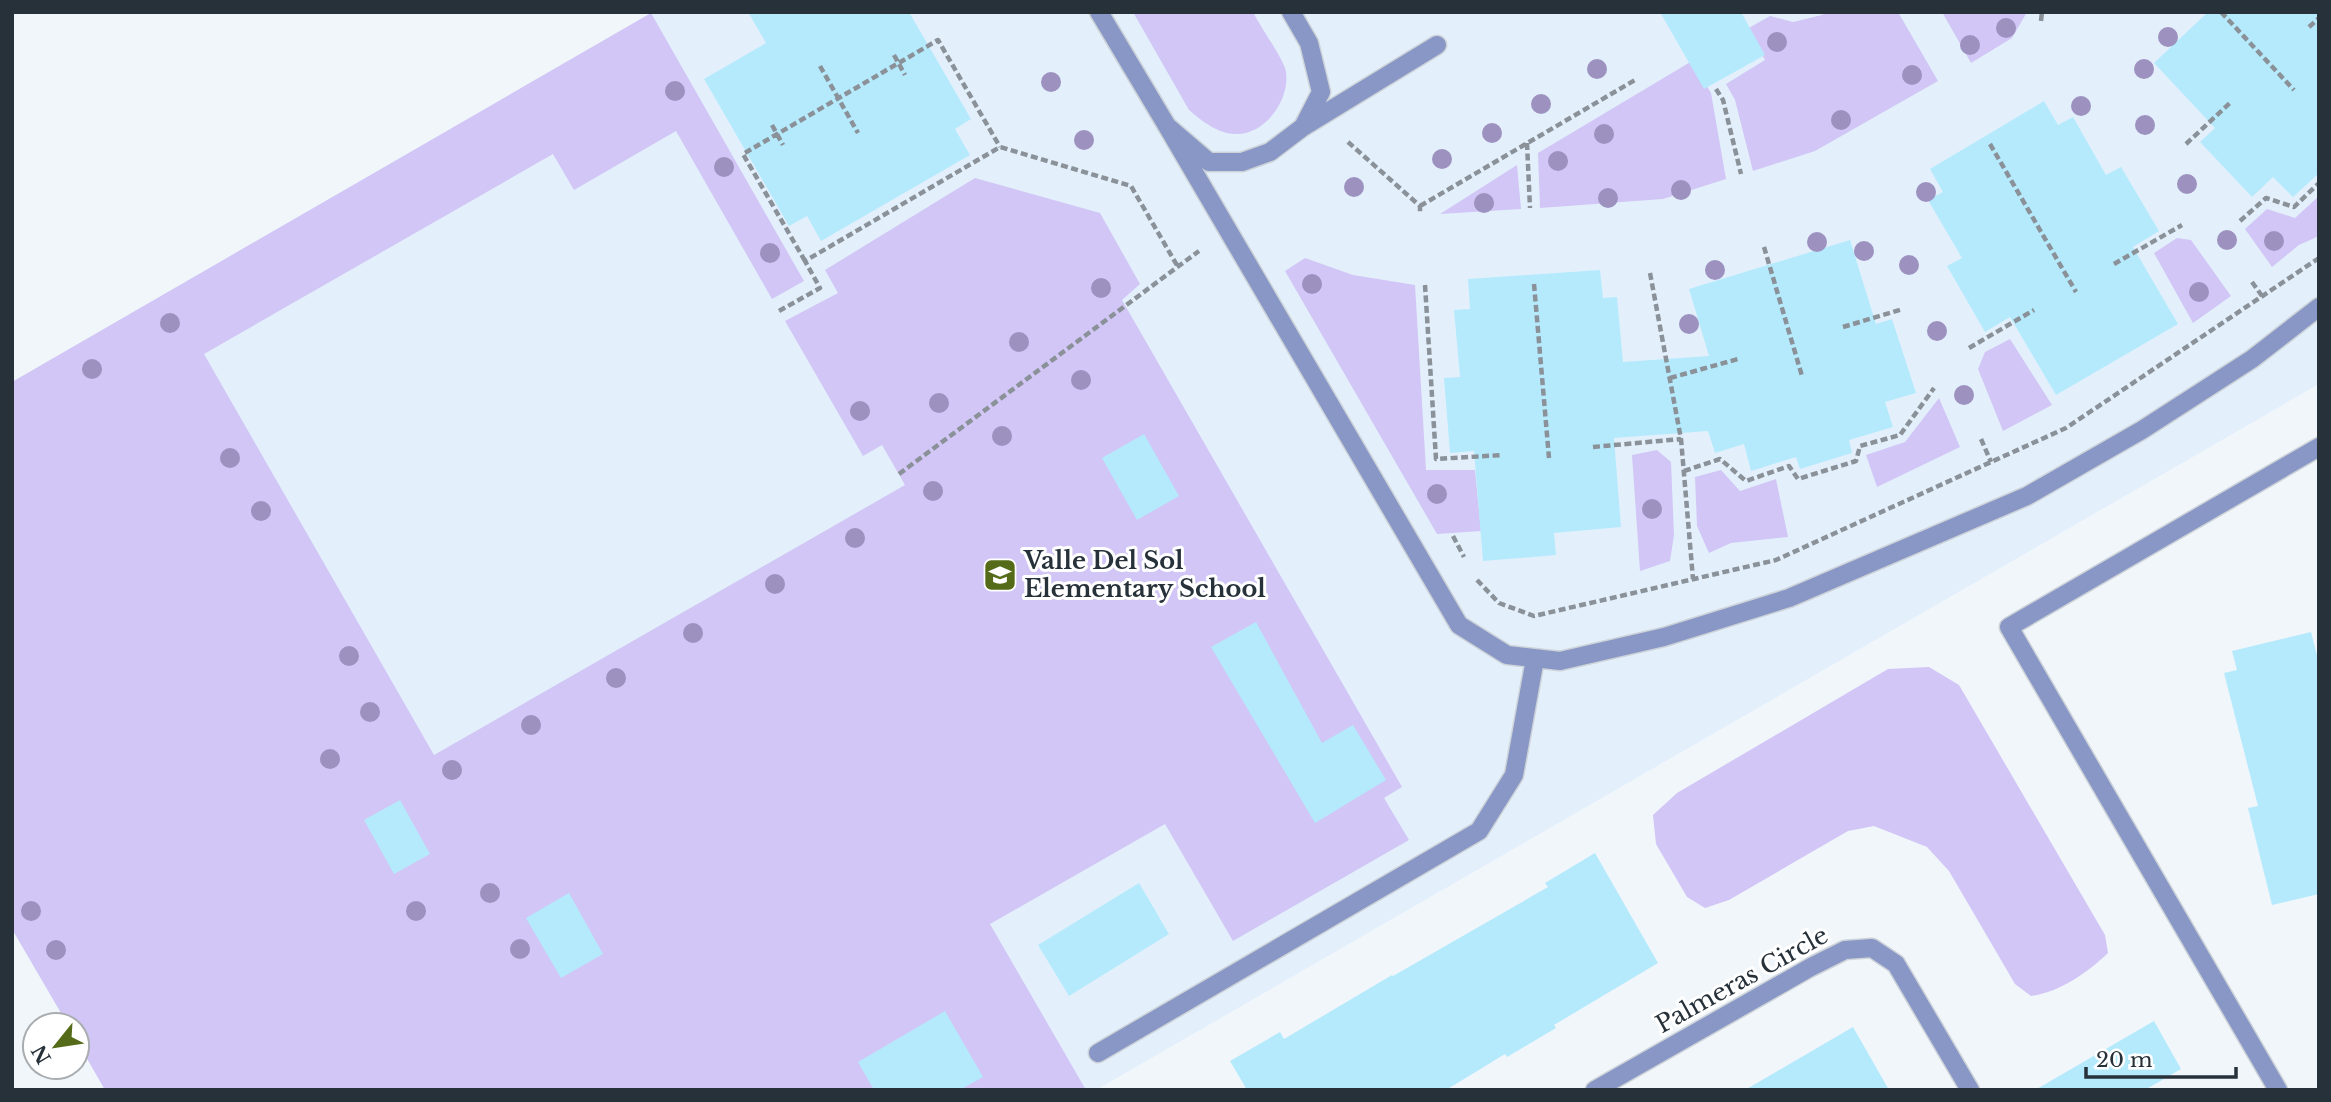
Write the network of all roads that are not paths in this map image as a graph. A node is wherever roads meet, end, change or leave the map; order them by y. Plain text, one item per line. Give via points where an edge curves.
1 (1100, 12) edge
2 (1291, 12) edge
3 (1437, 45) dead end
4 (1167, 126) junction
5 (1303, 127) junction
6 (2319, 307) edge
7 (2319, 447) edge
8 (1535, 659) junction
9 (1098, 1053) dead end
10 (1595, 1090) edge
11 (1970, 1090) edge
12 (2278, 1090) edge

1 - 4 street
2 - 5 street via 1309,43 1321,92
3 - 5 street
4 - 5 street via 1209,162 1241,162 1270,152
4 - 8 street via 1459,625 1507,655
6 - 8 street via 2252,359 2142,430 2026,496 1789,598 1664,637 1560,661
7 - 12 street via 2009,627
8 - 9 street via 1514,775 1479,831
10 - 11 street, Palmeras Circle via 1811,967 1845,950 1872,948 1896,964

